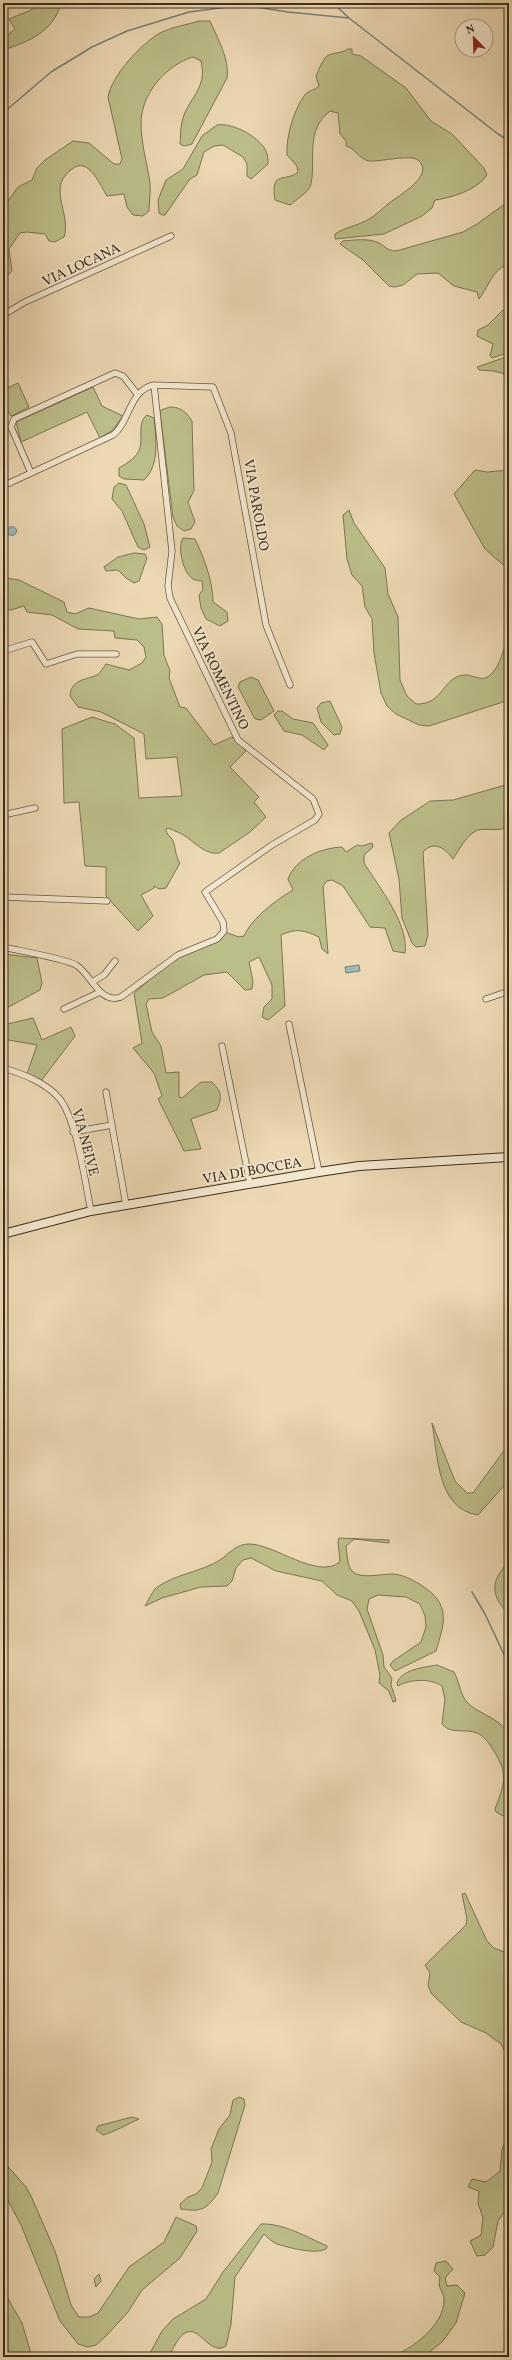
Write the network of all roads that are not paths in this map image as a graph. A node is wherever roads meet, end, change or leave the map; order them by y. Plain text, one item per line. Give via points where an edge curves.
1 (171, 236) dead end
2 (3, 315) edge
3 (154, 385) junction
4 (138, 395) junction
5 (31, 473) junction
6 (3, 486) edge
7 (3, 651) edge
8 (116, 654) dead end
9 (290, 685) dead end
10 (35, 808) dead end
11 (3, 815) edge
12 (3, 897) edge
13 (107, 901) dead end
14 (3, 947) edge
15 (114, 960) dead end
16 (92, 982) junction
17 (509, 991) edge
18 (100, 992) junction
19 (486, 999) dead end
20 (64, 1010) dead end
21 (289, 1024) dead end
22 (222, 1046) dead end
23 (3, 1068) edge
24 (106, 1092) dead end
25 (112, 1125) junction
26 (74, 1132) junction
27 (509, 1157) edge
28 (319, 1172) junction
29 (250, 1183) junction
30 (126, 1205) junction
31 (91, 1211) junction
32 (3, 1234) edge

1 - 2 street, VIA LOCANA via 25,302
3 - 4 street
3 - 9 street, VIA PAROLDO via 213,387 231,433 266,625
3 - 18 street, VIA ROMENTINO via 172,551 168,586 170,598 238,740 313,799 319,814 312,822 272,845 205,892 220,913 224,925 224,931 217,939 174,958 121,997 110,998
4 - 5 street via 120,428 113,435
4 - 5 street via 124,377 115,373 14,419 12,427
5 - 6 street
7 - 8 street via 32,642 46,664 77,654
10 - 11 street
12 - 13 street
14 - 16 street via 75,965
15 - 16 street via 104,975
16 - 18 street
17 - 19 street
18 - 20 street
21 - 28 street
22 - 29 street
23 - 26 street, VIA NEIVE via 35,1080 55,1094 66,1110
24 - 25 street
25 - 26 street
25 - 30 street
26 - 31 street, VIA NEIVE
27 - 28 street, VIA DI BOCCEA via 359,1166
28 - 29 street, VIA DI BOCCEA
29 - 30 street, VIA DI BOCCEA
30 - 31 street, VIA DI BOCCEA
31 - 32 street, VIA DI BOCCEA

